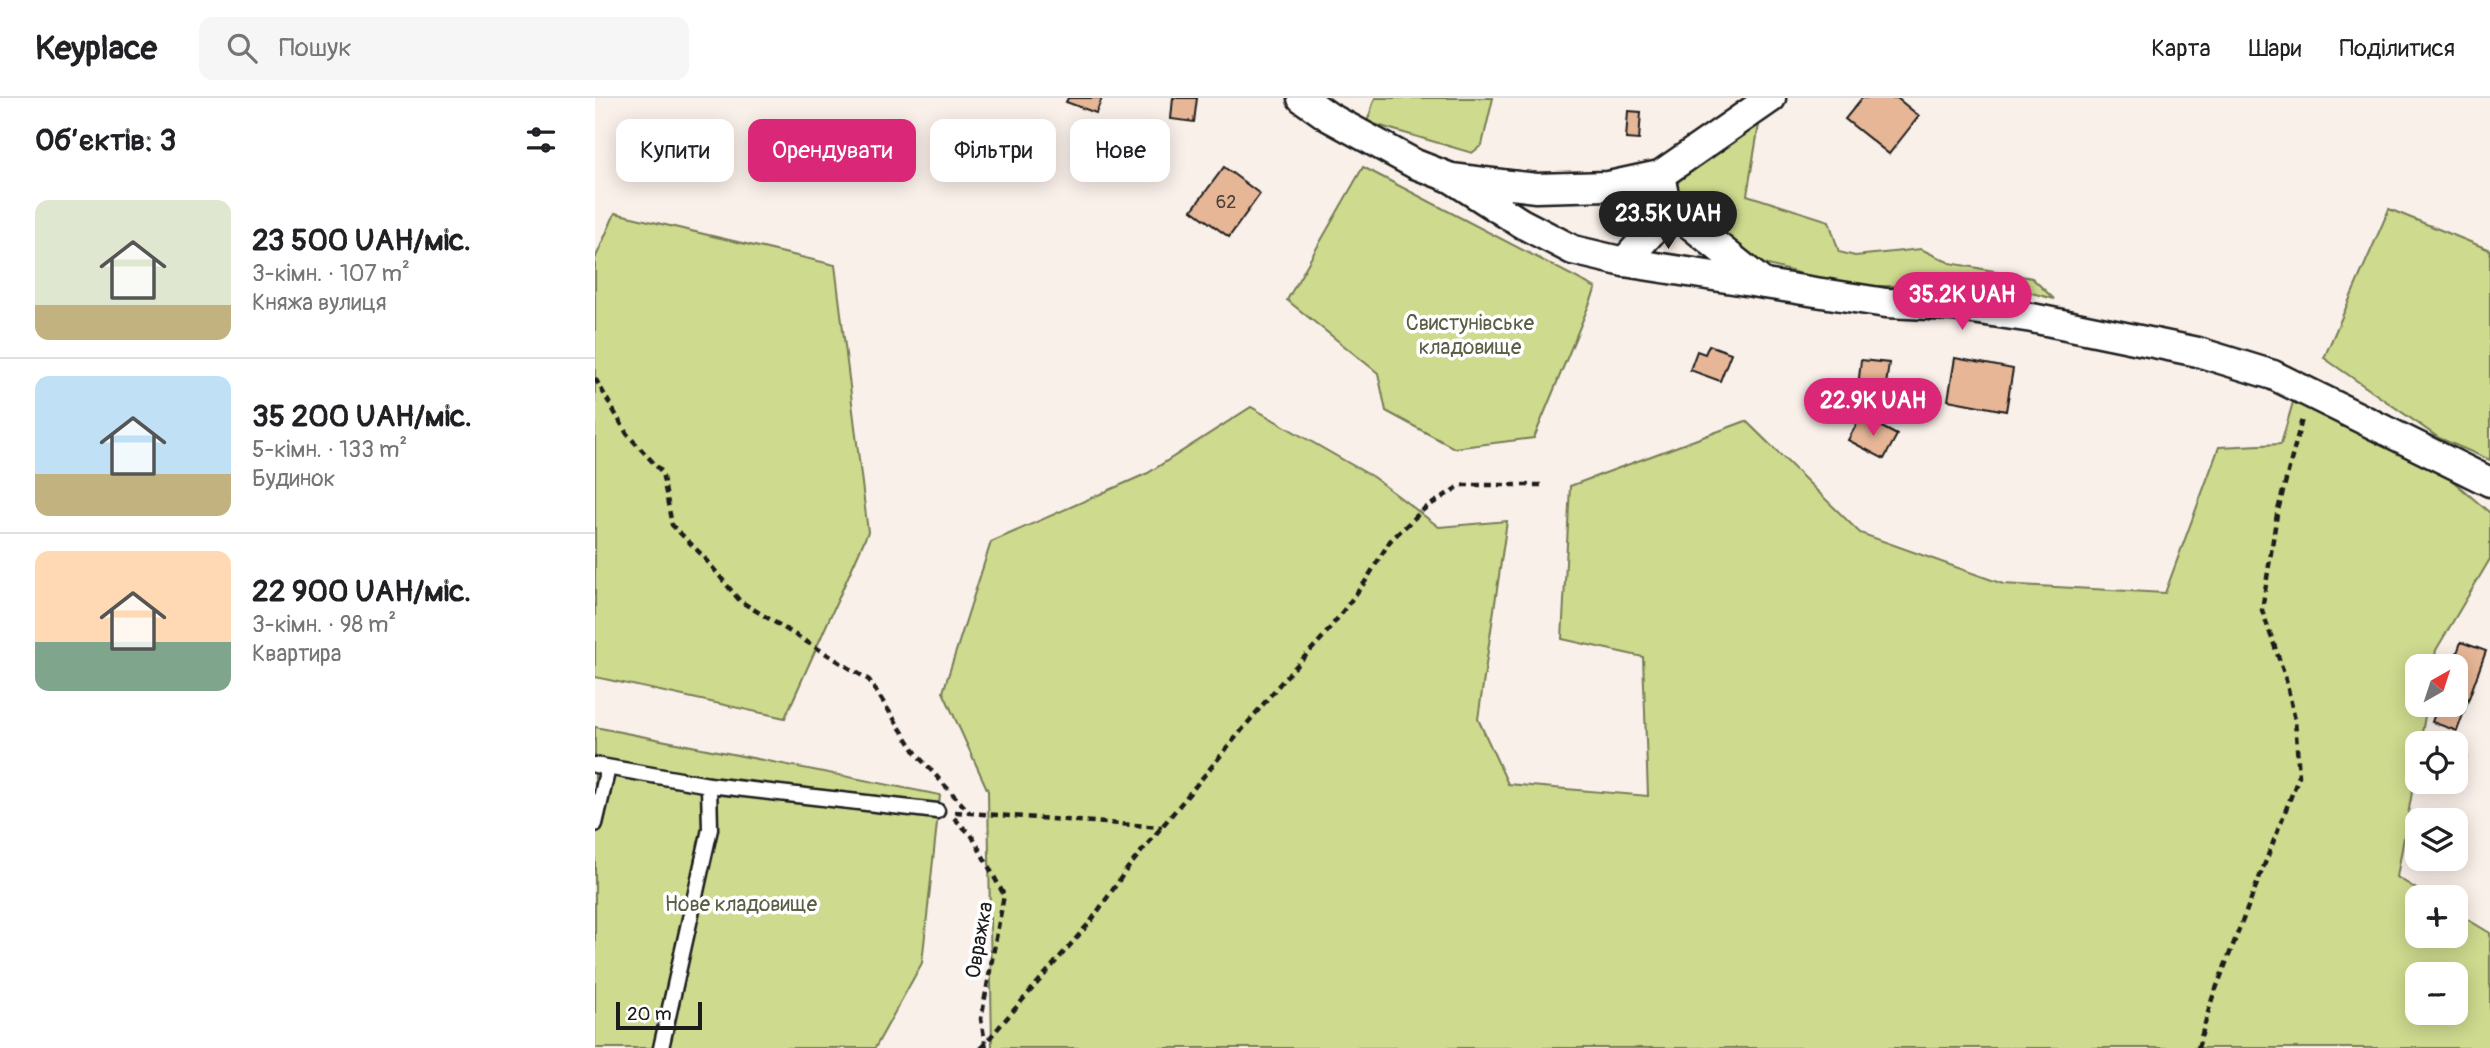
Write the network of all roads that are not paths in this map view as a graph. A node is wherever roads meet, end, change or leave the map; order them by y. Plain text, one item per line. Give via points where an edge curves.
1 (1301, 98) edge
2 (1771, 98) edge
3 (1660, 175) junction
4 (1451, 178) junction
5 (1666, 205) junction
6 (1624, 262) junction
7 (1764, 284) junction
8 (2490, 482) edge
9 (602, 766) edge
10 (709, 785) junction
11 (942, 811) road end
12 (595, 824) edge
13 (661, 1048) edge

1 - 4 street via 1402,157
2 - 3 street
3 - 4 street via 1609,186 1536,188
3 - 5 street
4 - 6 street via 1573,250
5 - 6 street via 1653,230
5 - 7 street
6 - 7 street
7 - 8 street via 2032,318 2198,352 2273,375
9 - 10 lane
9 - 12 lane
10 - 11 lane
10 - 13 lane via 710,829

